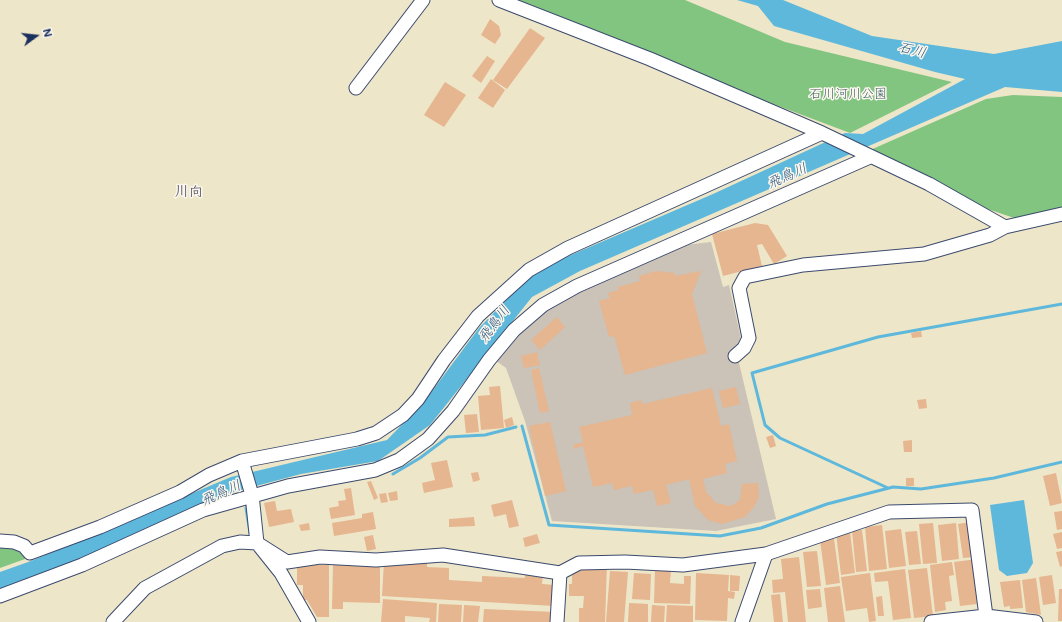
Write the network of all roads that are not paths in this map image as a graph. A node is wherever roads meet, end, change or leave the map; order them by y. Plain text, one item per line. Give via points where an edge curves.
1 (423, 0) edge
2 (500, 0) edge
3 (356, 88) dead end
4 (827, 135) junction
5 (866, 154) junction
6 (1062, 214) edge
7 (1005, 227) junction
8 (735, 356) dead end
9 (243, 463) junction
10 (252, 493) junction
11 (0, 541) edge
12 (257, 543) junction
13 (766, 554) junction
14 (560, 573) junction
15 (0, 596) edge
16 (986, 616) junction
17 (113, 622) edge
18 (310, 622) edge
19 (557, 622) edge
20 (742, 622) edge
21 (931, 622) edge
22 (1036, 622) edge

1 - 3 street
2 - 4 street via 650,59
4 - 5 street
4 - 9 street via 568,248 529,270 478,316 418,399 403,415 376,433 357,440
5 - 7 street via 929,184
5 - 10 street via 577,286 543,305 514,330 453,411 428,439 399,460 375,470
6 - 7 street
7 - 8 street via 990,235 924,254 803,265 745,278 739,288 749,338 744,348
9 - 10 street
9 - 11 street via 209,475 180,492 100,527 30,552 14,542
10 - 12 street
10 - 15 street via 203,510 82,564
12 - 14 street via 287,562 320,557 376,560 443,555
12 - 17 street via 240,542 222,546 145,588
12 - 18 street via 281,573
13 - 14 street via 683,565 579,563
13 - 16 street via 889,512 972,510
13 - 20 street
14 - 19 street
16 - 21 street
16 - 22 street

